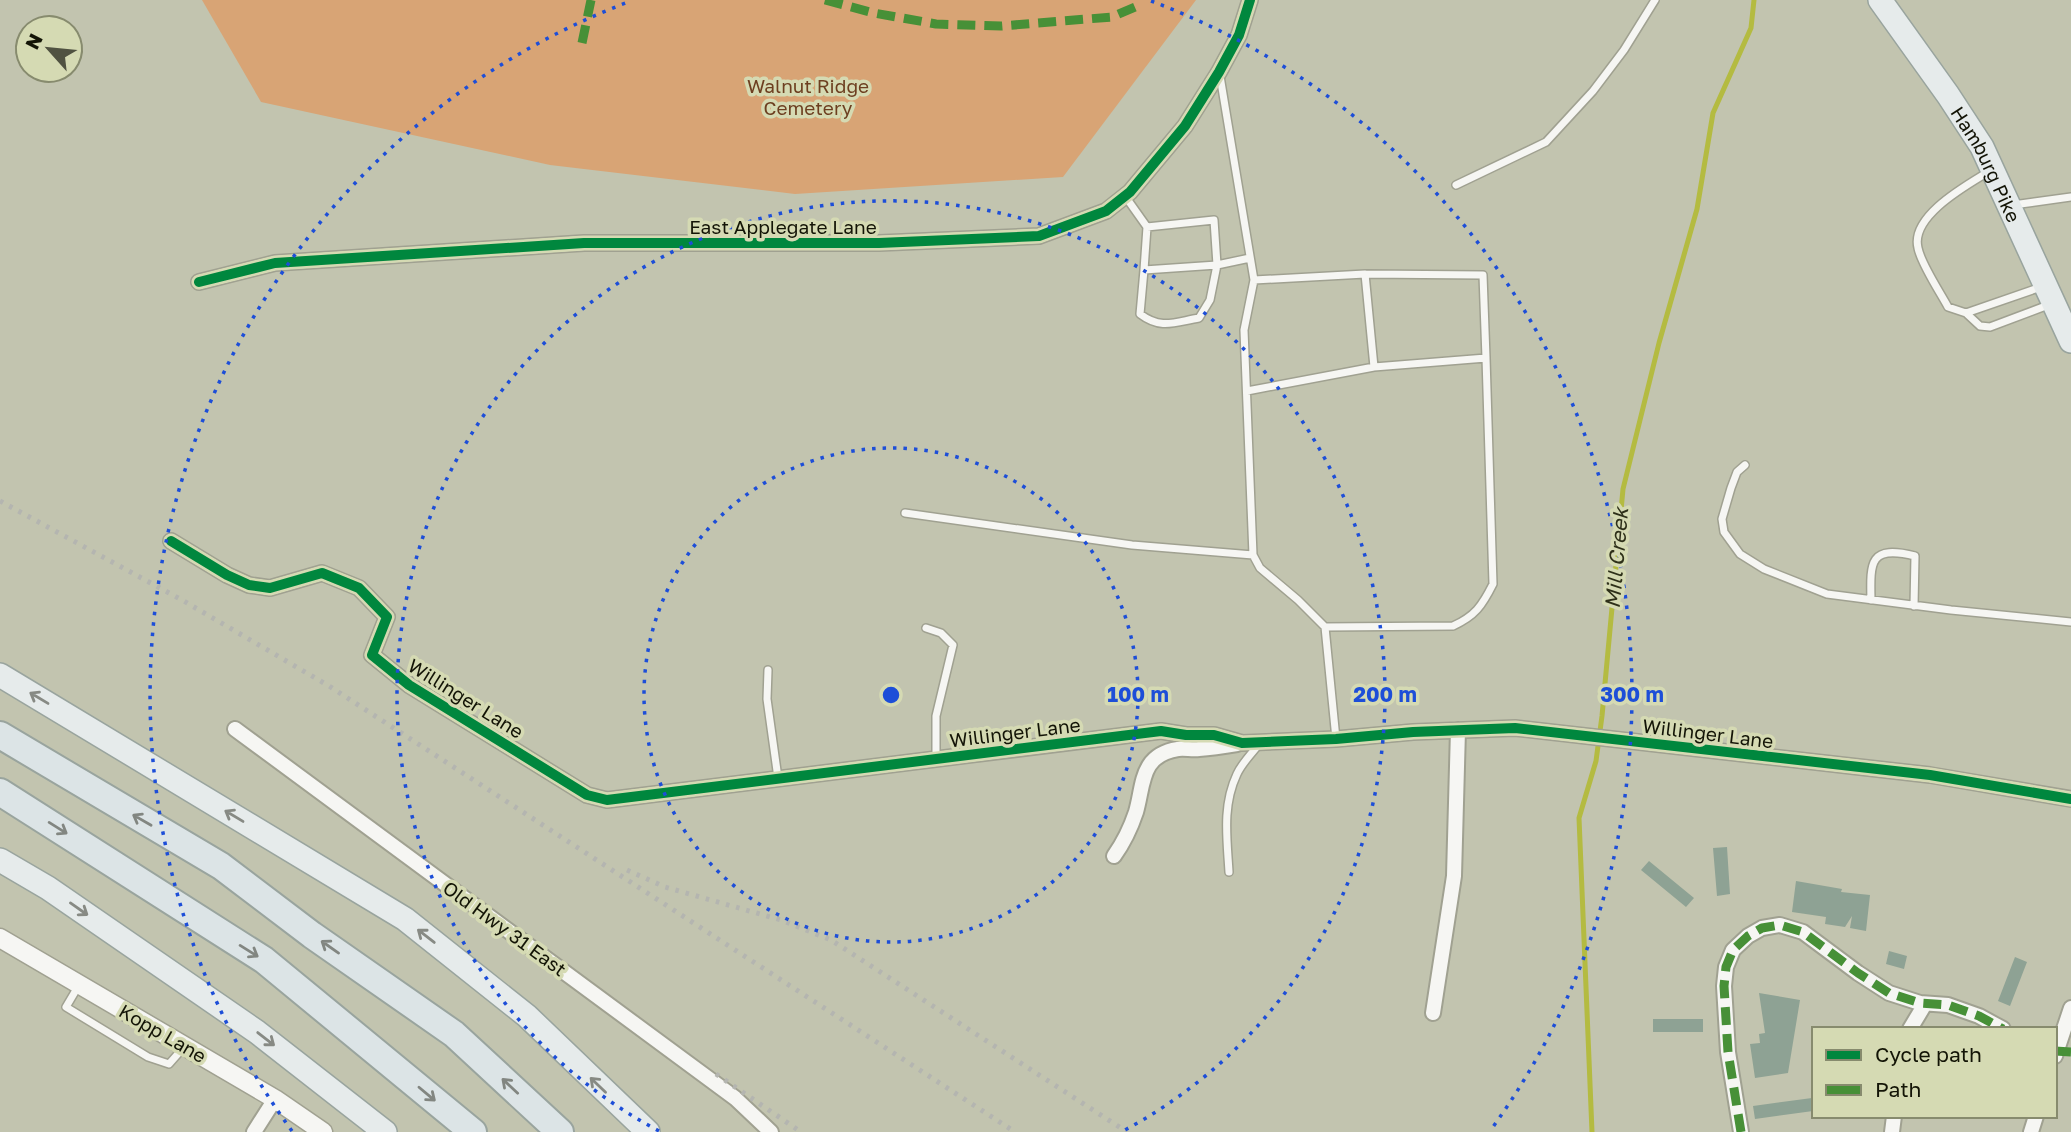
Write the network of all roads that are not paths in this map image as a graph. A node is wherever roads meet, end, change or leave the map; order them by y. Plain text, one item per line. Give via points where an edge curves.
1 (1250, 0) edge
2 (1655, 0) edge
3 (1888, 3) edge
4 (1219, 72) junction
5 (1992, 169) junction
6 (1456, 185) dead end
7 (1125, 196) junction
8 (2071, 197) edge
9 (2008, 205) junction
10 (1147, 227) junction
11 (1250, 258) junction
12 (1217, 265) junction
13 (1144, 271) junction
14 (1365, 274) junction
15 (1254, 280) junction
16 (199, 282) dead end
17 (2057, 304) edge
18 (1966, 313) junction
19 (2071, 341) edge
20 (1486, 358) junction
21 (1374, 367) junction
22 (1247, 391) junction
23 (1745, 465) dead end
24 (905, 513) dead end
25 (171, 541) dead end
26 (1253, 555) junction
27 (1871, 600) junction
28 (1914, 606) junction
29 (2071, 622) edge
30 (1325, 627) junction
31 (926, 628) dead end
32 (768, 670) dead end
33 (0, 675) edge
34 (234, 729) dead end
35 (1458, 730) junction
36 (0, 735) edge
37 (1336, 739) junction
38 (1260, 742) junction
39 (1242, 743) junction
40 (936, 759) junction
41 (778, 778) junction
42 (0, 792) edge
43 (2071, 799) edge
44 (1114, 856) dead end
45 (0, 860) edge
46 (1229, 872) dead end
47 (0, 938) edge
48 (79, 984) junction
49 (1926, 1004) junction
50 (2071, 1007) edge
51 (1433, 1013) dead end
52 (1911, 1027) edge
53 (1999, 1027) edge
54 (185, 1046) junction
55 (2060, 1053) edge
56 (275, 1100) junction
57 (254, 1132) edge
58 (323, 1132) edge
59 (385, 1132) edge
60 (473, 1132) edge
61 (560, 1132) edge
62 (648, 1132) edge
63 (771, 1132) edge
64 (1741, 1132) edge

1 - 4 street, East Applegate Lane via 1239,35
2 - 6 lane via 1593,91 1546,142
3 - 5 main road, Hamburg Pike
4 - 7 street, East Applegate Lane via 1185,126
4 - 11 lane
5 - 9 main road, Hamburg Pike
5 - 18 lane via 1943,201 1919,232 1917,247 1948,307
7 - 10 lane
7 - 16 street, East Applegate Lane via 1106,211 1039,236 879,243 584,243 275,263
8 - 9 lane
9 - 17 main road, Hamburg Pike
10 - 12 lane via 1214,220
10 - 13 lane
11 - 12 lane
11 - 15 lane
12 - 13 lane
12 - 13 lane via 1210,300 1199,317 1161,325 1140,314
14 - 15 lane
14 - 20 lane via 1483,275
14 - 21 lane
15 - 22 lane via 1244,330
17 - 18 lane
17 - 18 lane via 1990,327 1980,326
17 - 19 main road, Hamburg Pike
20 - 21 lane
20 - 30 lane via 1493,584 1484,602 1469,618 1453,625
21 - 22 lane
22 - 26 lane
23 - 27 lane via 1737,472 1722,519 1724,532 1740,554 1764,569 1827,594
24 - 26 lane via 1132,545
25 - 41 street, Willinger Lane via 249,585 270,588 322,573 359,588 387,617 372,655 409,685 587,794 607,800
26 - 30 lane via 1260,568
27 - 28 lane
27 - 28 lane via 1871,568 1877,557 1885,552 1904,554 1915,556
28 - 29 lane
30 - 37 lane
31 - 40 lane via 941,633 953,645 936,716
32 - 41 lane via 767,699
62 -> 33 main road via 527,1016 405,919
34 - 63 street, Old Hwy 31 East via 734,1098
35 - 37 street, Willinger Lane
35 - 43 street, Willinger Lane via 1515,728 1930,775
35 - 51 street via 1454,876
61 -> 36 highway via 454,1034 221,866
37 - 38 street, Willinger Lane
38 - 39 street, Willinger Lane
38 - 46 lane via 1238,772 1228,797
39 - 40 street, Willinger Lane via 1214,735 1161,731
39 - 44 street via 1176,750 1158,757 1143,773 1132,821
40 - 41 street, Willinger Lane
42 -> 60 highway via 264,960
45 -> 59 main road via 257,1031
47 - 48 street, Kopp Lane
48 - 54 street, Kopp Lane
48 - 54 lane via 66,1007 148,1057 169,1064
49 - 52 street
49 - 53 street via 1948,1005
49 - 64 street via 1889,993 1803,932 1780,925 1748,936 1733,950 1724,986 1728,1052
50 - 55 street
54 - 56 street, Kopp Lane
56 - 57 street
56 - 58 street, Kopp Lane

